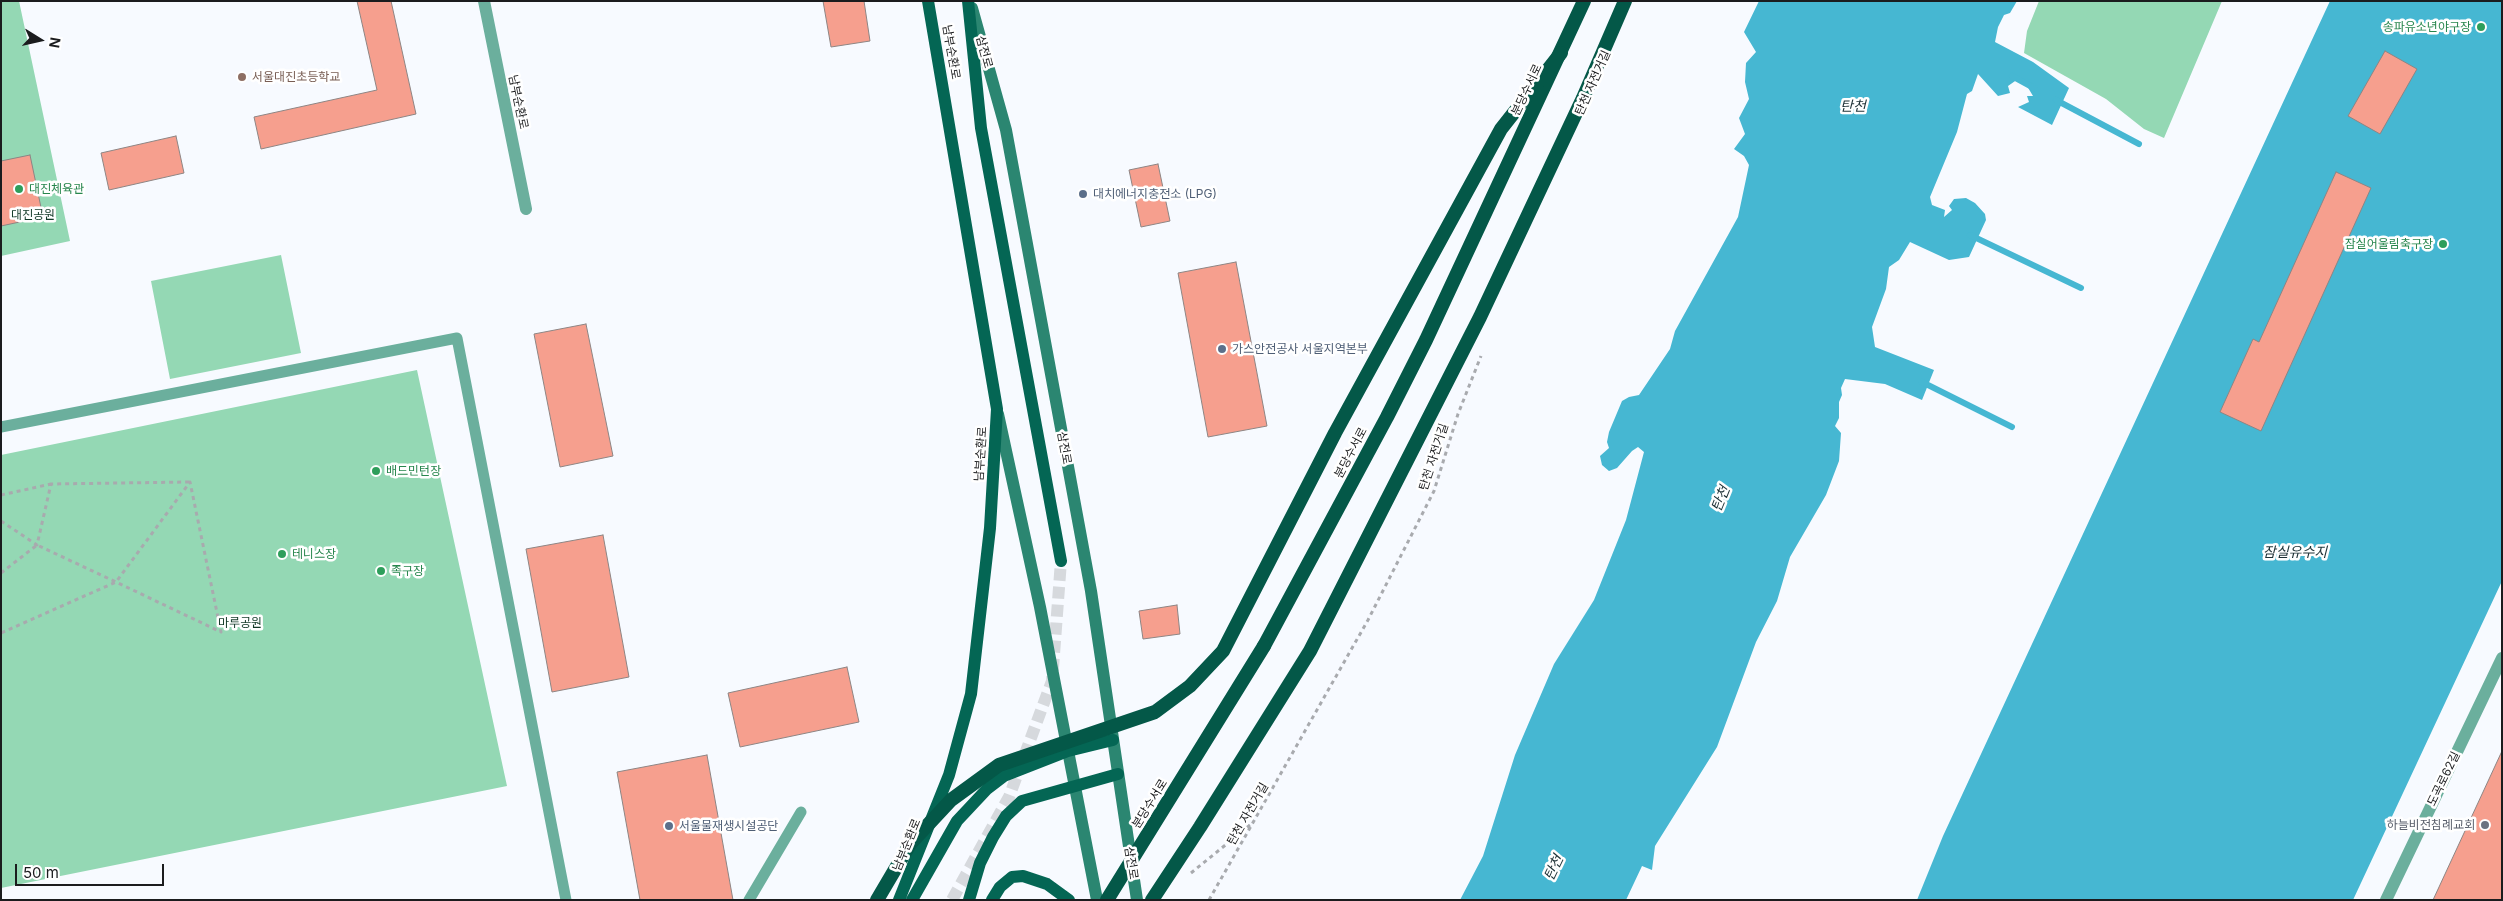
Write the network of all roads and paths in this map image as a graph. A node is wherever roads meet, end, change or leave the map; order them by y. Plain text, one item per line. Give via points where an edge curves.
1 (484, 1) edge
2 (928, 1) edge
3 (969, 1) edge
4 (1584, 1) edge
5 (1625, 1) edge
6 (1561, 53) junction
7 (526, 209) dead end
8 (1484, 350) dead end
9 (997, 410) junction
10 (1, 427) edge
11 (190, 482) junction
12 (51, 484) junction
13 (1, 495) edge
14 (1, 521) edge
15 (37, 545) junction
16 (1061, 561) tunnel mouth
17 (1, 573) edge
18 (116, 582) junction
19 (1, 632) edge
20 (2502, 658) edge
21 (1113, 740) junction
22 (1068, 751) junction
23 (1118, 774) junction
24 (1075, 785) junction
25 (801, 812) dead end
26 (1253, 823) junction
27 (1187, 876) dead end
28 (566, 900) edge
29 (748, 900) edge
30 (878, 900) edge
31 (899, 900) edge
32 (912, 900) edge
33 (969, 900) edge
34 (992, 900) edge
35 (1069, 900) edge
36 (1097, 900) edge
37 (1107, 900) edge
38 (1137, 900) edge
39 (1152, 900) edge
40 (1210, 900) edge
41 (2386, 900) edge

1 - 7 street, 남부순환로
2 - 9 main road, 남부순환로
3 - 16 main road, 남부순환로 via 981,128
3 - 21 main road, 삼전로 via 1006,130 1091,591
4 - 6 highway, 분당수서로
5 - 39 highway via 1480,317 1314,642
6 - 30 highway, bridge via 1501,129 1334,433 1223,651 1190,686 1155,712 998,765 951,800 910,844
6 - 37 highway, 분당수서로, bridge via 1387,417 1264,646
8 - 26 path, 탄천 자전거길 via 1458,414 1434,491 1368,620
9 - 22 main road
9 - 31 main road, 남부순환로 via 990,528 971,694 949,775
10 - 28 lane via 457,338
11 - 12 path
11 - 18 path
11 - 18 path via 221,632
12 - 13 path
12 - 15 path
14 - 15 path
15 - 17 path
15 - 18 path
18 - 19 path
20 - 41 street, 도곡로62길
21 - 22 main road
21 - 23 main road, 삼전로
22 - 24 main road
22 - 32 main road via 1004,776 987,789 957,821
23 - 24 main road
23 - 38 main road, 삼전로
24 - 33 main road via 1022,802 1006,816 980,863
24 - 36 main road
25 - 29 lane
26 - 27 path
26 - 40 path, 탄천 자전거길
34 - 35 main road via 1012,877 1023,876 1047,884

